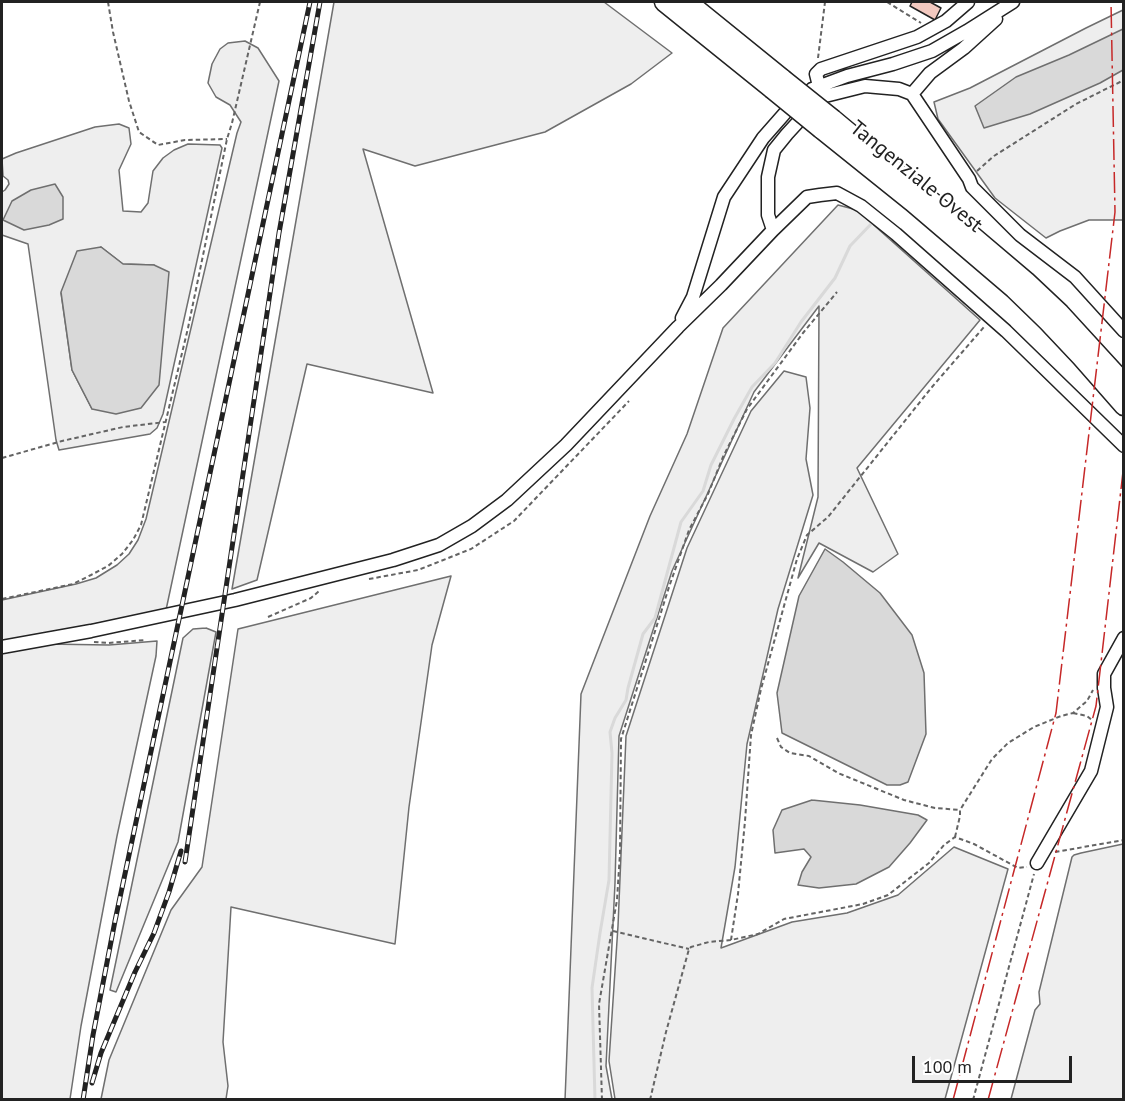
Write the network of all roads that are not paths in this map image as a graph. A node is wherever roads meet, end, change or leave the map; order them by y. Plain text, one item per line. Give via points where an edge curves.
1 (664, 2) edge
2 (688, 2) edge
3 (968, 2) edge
4 (1014, 2) edge
5 (778, 84) junction
6 (819, 86) junction
7 (912, 94) junction
8 (785, 113) junction
9 (827, 124) junction
10 (787, 134) junction
11 (773, 230) junction
12 (698, 280) junction
13 (721, 285) junction
14 (678, 327) junction
15 (1124, 331) edge
16 (1124, 383) edge
17 (1124, 405) edge
18 (1124, 446) edge
19 (1124, 638) edge
20 (2, 647) edge
21 (1037, 863) road end

1 - 5 highway, Tangenziale Ovest
2 - 5 highway, Tangenziale Ovest
3 - 6 street via 946,21 905,41 820,69 816,74
4 - 6 street via 932,51
4 - 7 street via 930,73
5 - 9 highway, Tangenziale Ovest, bridge
6 - 8 street
7 - 10 street via 865,86 821,97
7 - 15 street via 972,187 1020,235 1075,278
8 - 10 street
8 - 12 street via 763,138 724,197
9 - 16 highway, Tangenziale Ovest via 1026,281
9 - 17 highway, Tangenziale Ovest via 1014,289
10 - 11 street via 774,150 768,177 768,215
11 - 13 street
11 - 18 street via 807,198 837,193 861,206 991,318
12 - 13 street via 707,287
12 - 14 street
13 - 14 street
14 - 20 street via 567,445 507,500 439,545 235,600
19 - 21 street via 1104,674 1107,707 1091,771

